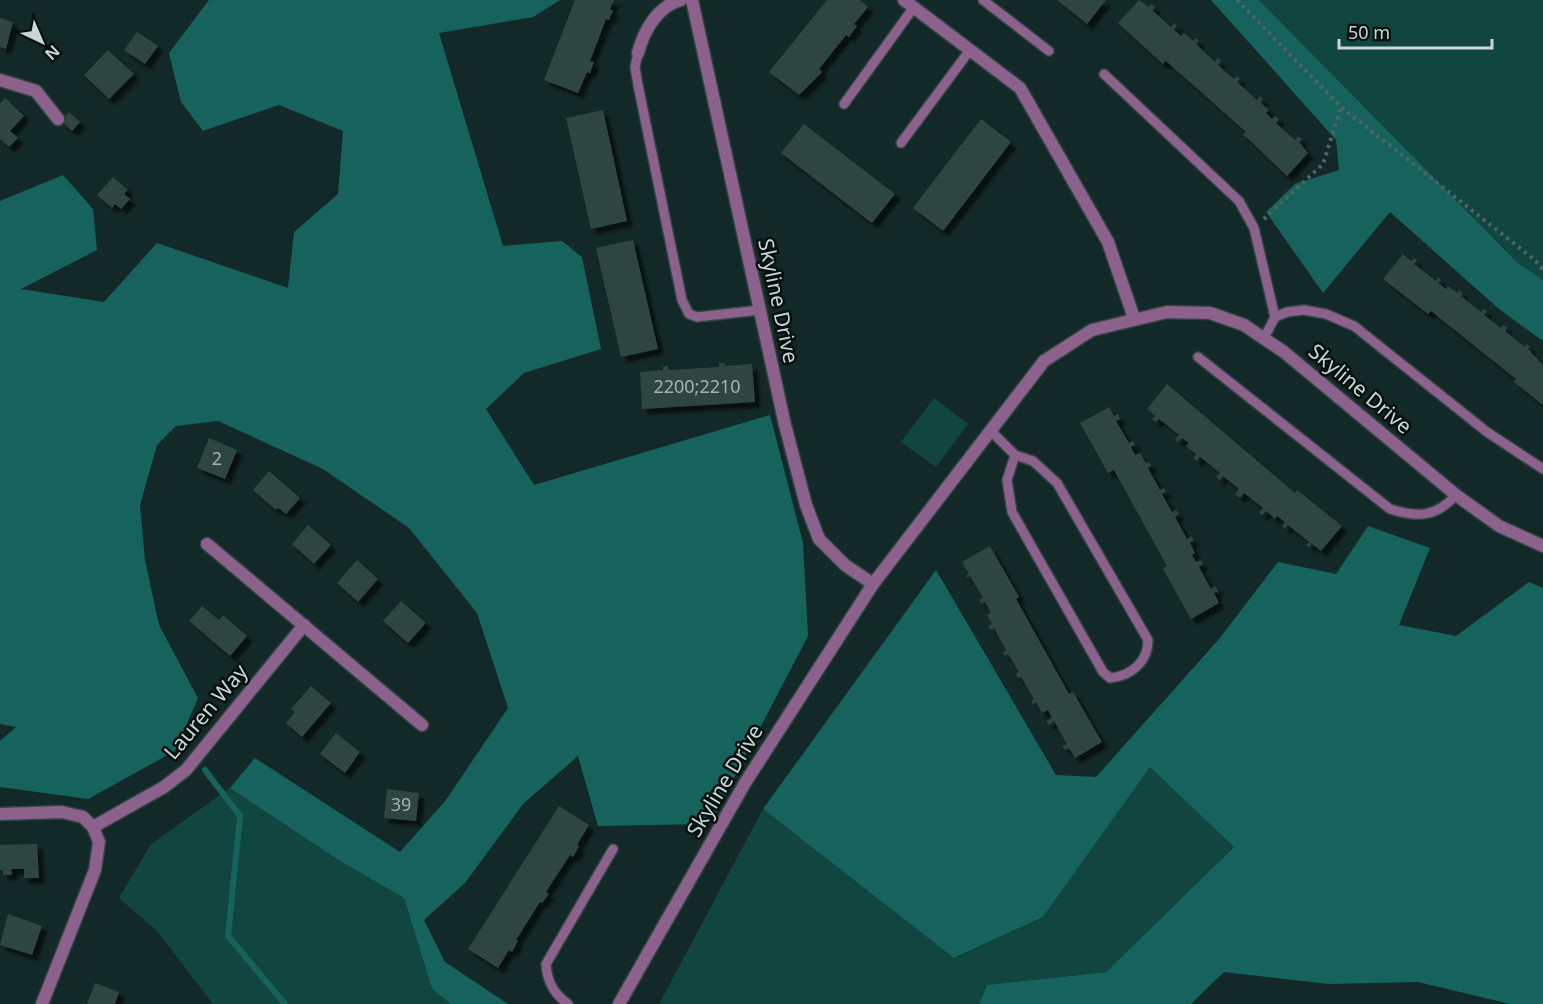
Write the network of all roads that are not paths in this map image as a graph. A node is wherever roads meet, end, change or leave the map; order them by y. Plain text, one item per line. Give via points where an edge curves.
1 (681, 0) edge
2 (692, 0) edge
3 (983, 0) edge
4 (909, 4) edge
5 (970, 50) junction
6 (1049, 51) dead end
7 (638, 52) joint
8 (1104, 74) dead end
9 (0, 80) edge
10 (844, 104) dead end
11 (58, 119) dead end
12 (901, 143) dead end
13 (759, 310) junction
14 (1275, 317) junction
15 (1134, 318) junction
16 (1264, 338) junction
17 (1198, 357) dead end
18 (991, 431) junction
19 (1015, 454) junction
20 (1543, 469) edge
21 (1456, 495) junction
22 (207, 544) dead end
23 (1543, 546) edge
24 (873, 584) junction
25 (304, 625) junction
26 (422, 725) dead end
27 (0, 814) edge
28 (93, 827) junction
29 (613, 849) dead end
30 (42, 1004) edge
31 (568, 1004) edge
32 (619, 1004) edge

1 - 7 street via 659,12
2 - 13 street, Skyline Drive
3 - 6 lane
4 - 5 street
4 - 10 lane
5 - 12 lane
5 - 15 street via 1020,88 1108,242
7 - 13 lane via 638,85 682,300 689,314 697,317
8 - 14 lane via 1239,201 1254,228
9 - 11 street via 36,91
13 - 24 street, Skyline Drive via 784,425 819,538 845,565
14 - 16 lane
14 - 20 lane via 1304,310 1354,326 1487,432
15 - 16 street, Skyline Drive via 1167,312 1210,313
15 - 18 street, Skyline Drive via 1092,330 1044,361
16 - 21 street, Skyline Drive
17 - 21 lane via 1390,509 1415,514 1439,511
18 - 19 lane
18 - 24 street, Skyline Drive
19 - 19 lane via 1033,461 1057,483 1148,640 1143,660 1121,677 1110,678 1103,672 1012,512 1007,480
21 - 23 street, Skyline Drive via 1499,526
22 - 25 street
24 - 32 street, Skyline Drive via 745,783
25 - 26 street
25 - 28 street, Lauren Way via 186,770
27 - 28 street via 62,812 83,817
28 - 30 street via 99,842 95,870
29 - 31 lane via 546,964 553,989

